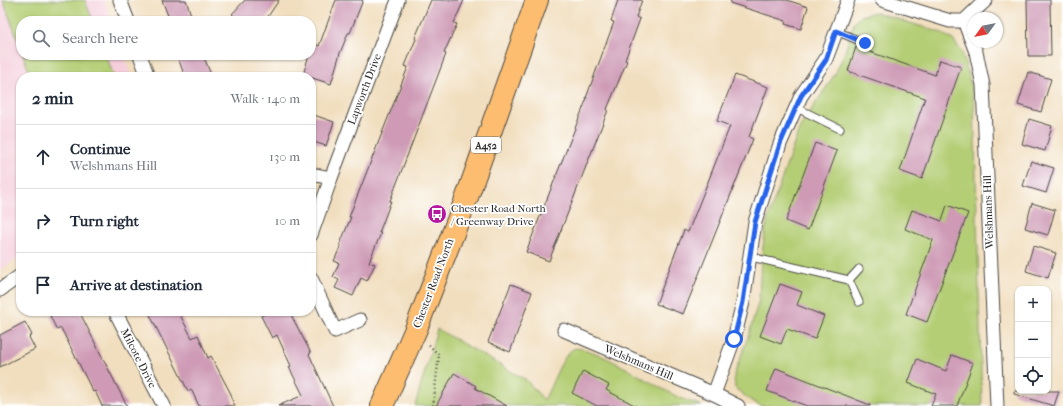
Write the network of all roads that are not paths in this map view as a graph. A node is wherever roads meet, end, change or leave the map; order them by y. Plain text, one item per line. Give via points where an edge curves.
1 (120, 0) edge
2 (398, 0) edge
3 (537, 0) edge
4 (848, 0) edge
5 (882, 0) edge
6 (986, 0) edge
7 (126, 16) edge
8 (964, 21) junction
9 (836, 31) junction
10 (865, 43) dead end
11 (142, 60) edge
12 (146, 72) edge
13 (795, 107) junction
14 (840, 129) dead end
15 (316, 175) edge
16 (331, 178) junction
17 (316, 221) edge
18 (751, 257) junction
19 (859, 269) dead end
20 (16, 279) edge
21 (849, 280) junction
22 (316, 289) edge
23 (0, 290) edge
24 (859, 302) dead end
25 (118, 316) edge
26 (360, 320) dead end
27 (564, 330) dead end
28 (714, 394) junction
29 (164, 406) edge
30 (382, 406) edge
31 (738, 406) edge
32 (997, 406) edge

1 - 7 street
2 - 16 street, Lapworth Drive
3 - 30 highway, Chester Road North / A452 via 467,197 416,329
4 - 9 street
5 - 8 street via 950,21
6 - 8 street
8 - 32 street, Welshmans Hill via 976,52 983,85
9 - 10 lane
9 - 13 street via 826,60
11 - 12 street
13 - 14 lane
13 - 18 street via 780,144 755,222
15 - 16 street
16 - 17 street, Lapworth Drive
18 - 21 lane
18 - 28 street via 734,339
19 - 21 lane
20 - 23 street
21 - 24 lane
22 - 26 street via 335,331
25 - 29 street, Milcote Drive
27 - 28 street, Welshmans Hill
28 - 31 street, Welshmans Hill

